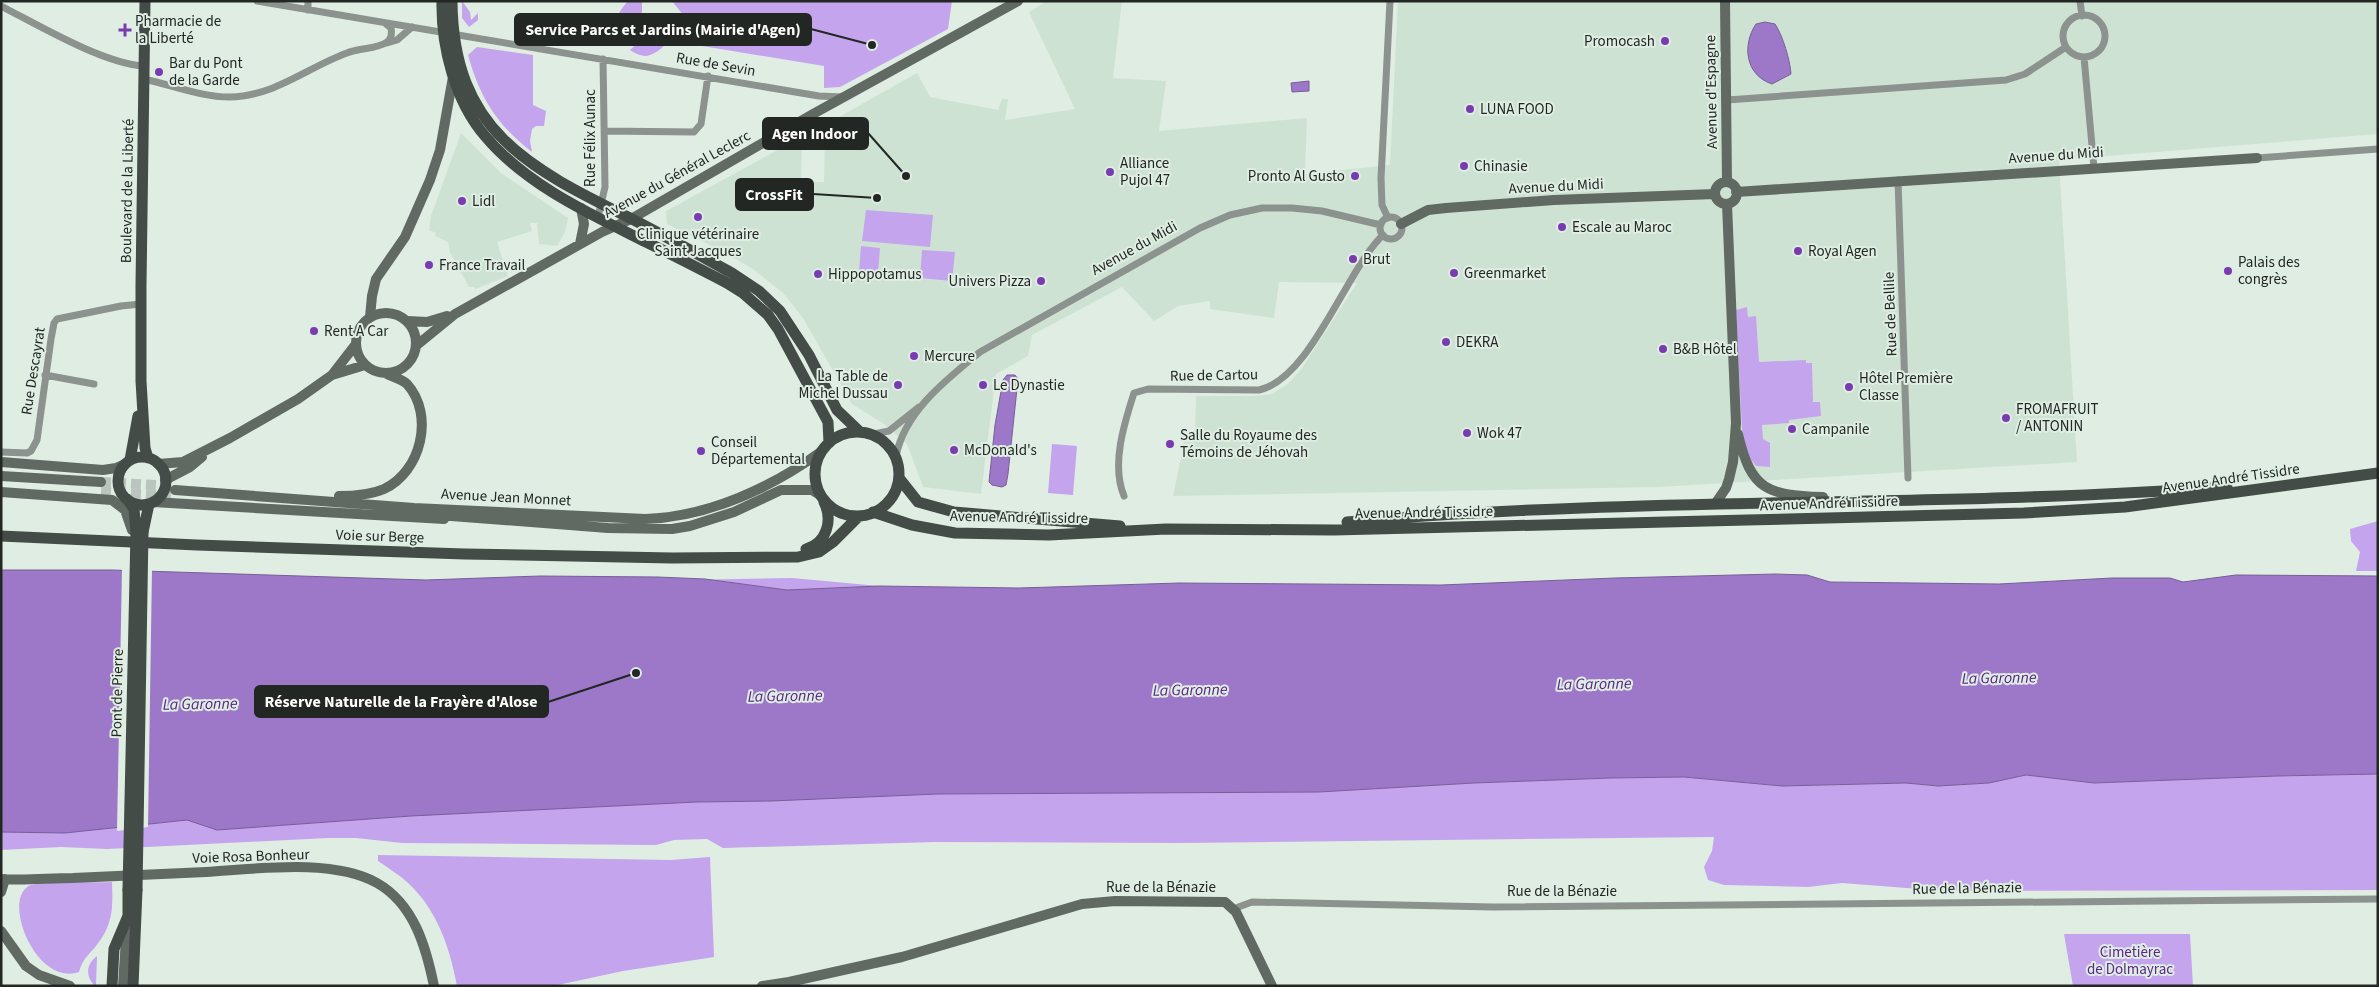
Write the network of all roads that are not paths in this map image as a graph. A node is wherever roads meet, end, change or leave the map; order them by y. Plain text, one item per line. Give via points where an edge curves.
1 (145, 1) edge
2 (257, 1) edge
3 (308, 1) edge
4 (442, 1) edge
5 (452, 1) edge
6 (1018, 1) edge
7 (1390, 1) edge
8 (1725, 1) edge
9 (2080, 1) edge
10 (1, 6) edge
11 (308, 10) junction
12 (2082, 16) junction
13 (384, 22) junction
14 (412, 27) junction
15 (449, 34) junction
16 (386, 43) junction
17 (2066, 47) junction
18 (2084, 57) junction
19 (603, 59) junction
20 (144, 66) junction
21 (708, 76) junction
22 (453, 77) junction
23 (144, 79) junction
24 (845, 97) junction
25 (1727, 100) junction
26 (604, 131) junction
27 (2378, 149) edge
28 (2257, 158) joint
29 (2094, 168) junction
30 (1898, 180) junction
31 (1727, 182) junction
32 (1736, 192) junction
33 (1715, 194) junction
34 (1727, 204) junction
35 (602, 206) junction
36 (581, 208) junction
37 (598, 217) junction
38 (1388, 218) junction
39 (631, 219) junction
40 (1401, 224) junction
41 (1381, 225) junction
42 (616, 227) junction
43 (1383, 235) junction
44 (580, 244) junction
45 (141, 304) junction
46 (455, 314) junction
47 (370, 317) junction
48 (408, 321) junction
49 (356, 344) junction
50 (417, 345) junction
51 (365, 365) junction
52 (387, 374) junction
53 (45, 375) junction
54 (332, 375) junction
55 (141, 382) junction
56 (94, 384) dead end
57 (929, 399) junction
58 (1736, 423) junction
59 (865, 433) junction
60 (217, 445) junction
61 (825, 447) junction
62 (1, 452) edge
63 (896, 456) junction
64 (153, 461) junction
65 (1, 462) edge
66 (128, 462) junction
67 (2378, 469) edge
68 (2378, 473) edge
69 (1, 476) edge
70 (899, 478) junction
71 (1908, 478) dead end
72 (1, 485) edge
73 (172, 488) junction
74 (1, 492) edge
75 (1124, 496) dead end
76 (821, 498) junction
77 (127, 499) junction
78 (1906, 501) junction
79 (151, 503) junction
80 (1715, 504) junction
81 (873, 512) junction
82 (859, 516) junction
83 (475, 519) junction
84 (1279, 528) junction
85 (1166, 529) junction
86 (137, 532) junction
87 (1, 536) edge
88 (759, 556) junction
89 (3, 879) edge
90 (132, 890) junction
91 (1, 892) edge
92 (2378, 899) edge
93 (1234, 909) junction
94 (128, 916) junction
95 (1, 924) edge
96 (2, 933) edge
97 (773, 985) edge
98 (70, 986) edge
99 (112, 986) edge
100 (123, 986) edge
101 (133, 986) edge
102 (434, 986) edge
103 (762, 986) edge
104 (1272, 986) edge

1 - 20 main road, Boulevard de la Liberté
2 - 11 street, Rue de Sevin
3 - 11 street
4 - 15 main road via 442,17
5 - 15 main road
6 - 24 street, Avenue du Général Leclerc
7 - 38 street via 1381,178 1382,205
8 - 25 street, Avenue d'Espagne
9 - 12 street
10 - 20 street via 86,49 125,64
11 - 13 street, Rue de Sevin
12 - 17 street via 2069,21 2065,27
12 - 18 street via 2099,22 2104,34 2099,50
13 - 14 street, Rue de Sevin
13 - 16 street via 392,32
14 - 15 street, Rue de Sevin
14 - 16 street via 397,40
15 - 19 street, Rue de Sevin
15 - 22 main road
15 - 35 main road via 468,88 486,122 526,161
16 - 23 street via 347,53 266,90 244,96 217,96
17 - 18 street
17 - 25 street via 2025,74 2006,80
18 - 29 street
19 - 21 street, Rue de Sevin
19 - 26 street, Rue Félix Aunac
20 - 23 main road, Boulevard de la Liberté
21 - 24 street, Rue de Sevin via 819,96
21 - 26 street via 701,124 694,132
22 - 36 main road via 466,107 485,136 509,161
22 - 47 street via 440,150 427,188 402,242 380,271 372,296
23 - 45 main road, Boulevard de la Liberté
24 - 39 street, Avenue du Général Leclerc
25 - 31 street, Avenue d'Espagne
26 - 35 street, Rue Félix Aunac
27 - 28 street, Avenue du Midi
28 - 29 street, Avenue du Midi
29 - 30 street, Avenue du Midi
30 - 32 street, Avenue du Midi
30 - 71 street, Rue de Bellile
31 - 32 street
31 - 33 street via 1718,185
32 - 34 street via 1733,201
33 - 34 street via 1720,202
33 - 40 street, Avenue du Midi via 1446,208 1428,210
34 - 58 street
35 - 37 street, Rue Félix Aunac
35 - 39 main road
36 - 37 main road
36 - 44 street via 584,224
37 - 42 main road
38 - 40 street via 1394,218
38 - 41 street
39 - 42 street, Avenue du Général Leclerc
39 - 59 main road via 759,291 788,321 837,410
40 - 43 street via 1402,231 1397,237
41 - 43 street
41 - 57 street, Avenue du Midi via 1322,210 1292,208 1262,208 1230,215 1200,228 984,349 948,377
42 - 44 street, Avenue du Général Leclerc
42 - 61 main road via 727,283 768,315 799,364 828,422
43 - 75 street, Rue de Cartou via 1366,254 1336,307 1293,368 1275,385 1259,390 1148,389 1134,393 1118,469
44 - 46 street, Avenue du Général Leclerc
45 - 53 street, Rue Descayrat via 58,319 54,323
45 - 55 main road, Boulevard de la Liberté
46 - 48 street, Avenue du Général Leclerc via 427,322
46 - 50 street, Avenue du Général Leclerc
47 - 48 street via 388,312
47 - 49 street via 360,328
48 - 50 street
49 - 51 street
49 - 54 street
50 - 52 street via 405,368
51 - 52 street via 375,372
51 - 54 street
52 - 73 street via 406,383 414,393 422,426 413,461 400,478 386,488 353,496
53 - 56 street
53 - 62 street, Rue Descayrat via 37,440 31,451
54 - 60 street via 298,399
55 - 64 main road, Boulevard de la Liberté via 145,448
55 - 66 main road, Boulevard de la Liberté via 135,439
57 - 59 street, Avenue du Midi via 889,430
57 - 63 street, Avenue du Midi via 902,434
58 - 78 street via 1744,459 1749,471 1761,483 1783,493
58 - 80 street via 1729,479
59 - 61 main road via 842,434
59 - 63 main road via 888,445
60 - 64 street via 183,462
60 - 73 street via 190,467
61 - 73 street, Avenue Jean Monnet via 809,461 732,501 671,518 414,508
61 - 76 main road via 815,473
63 - 70 main road
64 - 66 main road via 142,457
64 - 73 main road
65 - 66 street via 103,470
66 - 77 main road via 118,478 121,493
67 - 78 main road, Avenue André Tissidre via 2243,486 2148,493
68 - 84 main road, Avenue André Tissidre via 2153,504 2054,512 1334,530
69 - 72 street via 101,487
70 - 81 main road via 890,497
70 - 85 main road, Avenue André Tissidre via 918,502 960,513
73 - 79 main road via 163,491
73 - 83 street, Avenue Jean Monnet
74 - 86 street via 112,500 125,510
76 - 82 main road via 834,509
76 - 83 street, Avenue Jean Monnet via 812,490 781,490 734,512 672,529
76 - 88 main road via 828,511 828,520 819,543 799,552
77 - 79 main road via 141,505
77 - 86 main road, Pont de Pierre via 134,509
78 - 80 main road, Avenue André Tissidre
79 - 83 street via 420,519
79 - 86 main road, Pont de Pierre
80 - 84 main road, Avenue André Tissidre via 1425,515
81 - 82 main road
81 - 85 main road, Avenue André Tissidre via 931,529 964,534 1083,534
82 - 88 main road via 827,547 809,556
84 - 85 main road, Avenue André Tissidre
86 - 90 main road, Pont de Pierre, bridge
87 - 88 main road, Voie sur Berge via 455,553 672,558
89 - 91 street
89 - 102 street, Voie Rosa Bonheur via 272,868 341,870 379,884 409,912 420,935
90 - 94 main road
90 - 101 main road
92 - 93 street, Rue de la Bénazie via 1503,907 1252,902
93 - 97 street, Rue de la Bénazie via 1220,901 1091,903 902,957
93 - 104 street
94 - 99 main road via 114,949
94 - 100 street
95 - 96 street
96 - 98 street via 26,966 39,975
97 - 103 street, Rue de la Bénazie

